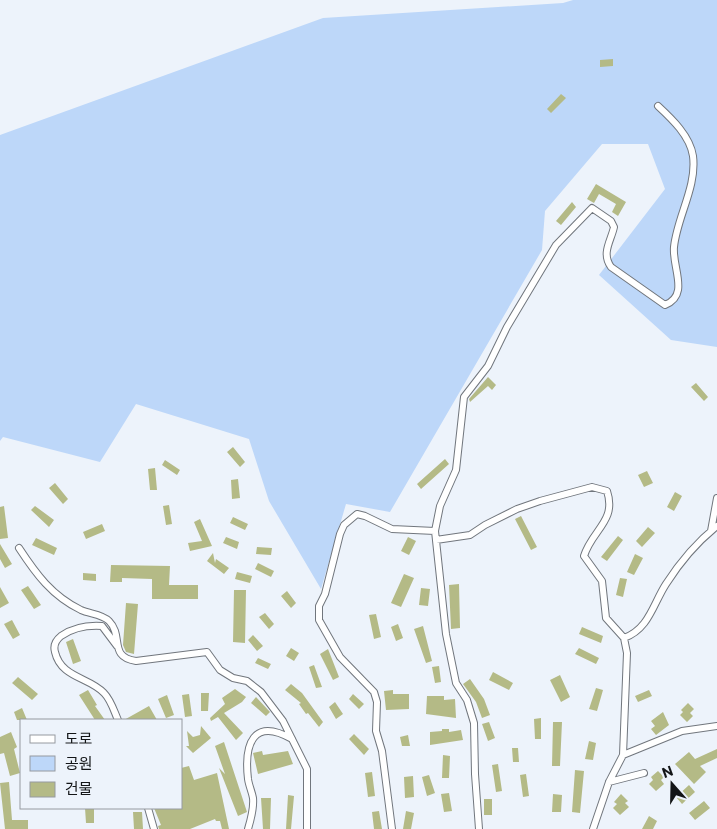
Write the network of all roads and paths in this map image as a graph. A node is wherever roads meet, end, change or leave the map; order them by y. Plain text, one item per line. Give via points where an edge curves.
1 (658, 106) dead end
2 (717, 498) edge
3 (714, 529) edge
4 (435, 531) junction
5 (436, 540) junction
6 (19, 548) dead end
7 (624, 638) junction
8 (117, 646) junction
9 (118, 719) edge
10 (717, 726) edge
11 (293, 740) junction
12 (623, 755) junction
13 (644, 773) dead end
14 (609, 782) junction
15 (148, 809) edge
16 (154, 829) edge
17 (248, 829) edge
18 (307, 829) edge
19 (392, 829) edge
20 (479, 829) edge
21 (593, 829) edge

1 - 4 street via 678,124 693,155 692,174 674,249 678,296 665,305 611,267 606,261 606,252 614,227 611,221 592,208 556,245 507,327 488,366 464,397 456,470 440,506
2 - 3 street
3 - 7 street via 699,540 666,585 646,622 634,634
4 - 5 street
4 - 19 street via 392,529 357,514 349,519 340,534 319,606 319,620 340,657 374,692 376,731 382,751
5 - 7 street via 470,535 517,509 540,501 592,487 607,491 611,502 609,512 584,556 602,581 606,618
5 - 20 street via 446,634 456,683 467,700 474,723
6 - 8 street via 41,581 57,596 109,621 115,629
7 - 12 street via 628,653
8 - 9 street via 102,626 90,625 67,632 57,639 54,646 57,658 68,672 103,691
8 - 11 street via 126,660 136,661 207,652 220,670 246,681 261,692
10 - 12 street via 682,731
11 - 17 street via 273,729 254,736 247,765 253,799
11 - 18 street via 307,768
12 - 14 street
13 - 14 street
14 - 21 street
15 - 16 street

